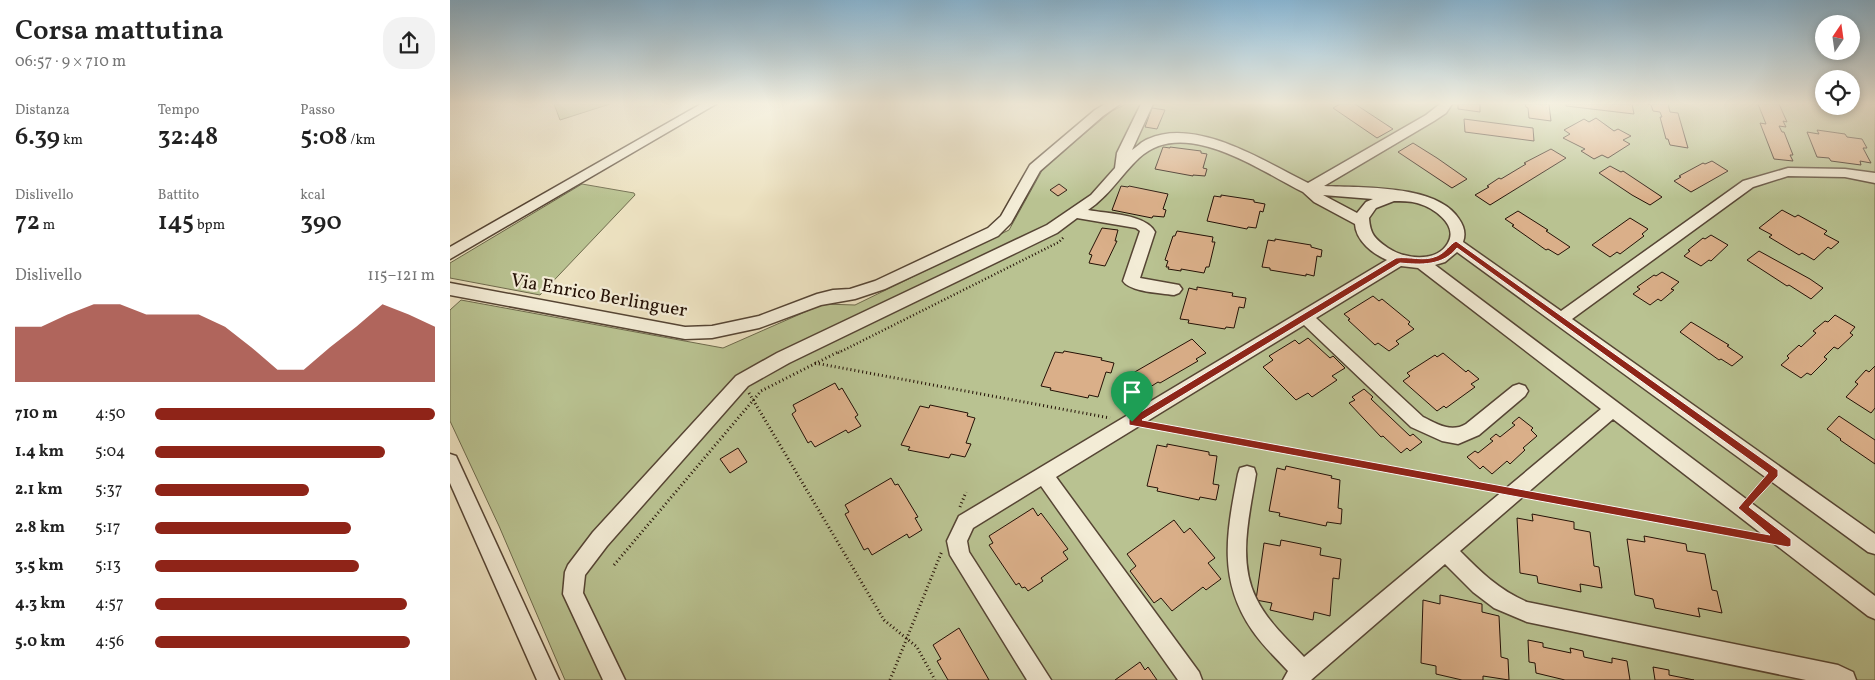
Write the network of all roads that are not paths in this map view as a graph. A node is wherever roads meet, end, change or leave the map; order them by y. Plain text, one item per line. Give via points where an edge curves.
1 (655, 136) edge
2 (1073, 136) edge
3 (1132, 136) edge
4 (1400, 136) edge
5 (1120, 171) junction
6 (1875, 178) edge
7 (1308, 189) junction
8 (1405, 196) junction
9 (1075, 213) junction
10 (1361, 221) junction
11 (1371, 244) junction
12 (1456, 244) junction
13 (450, 254) edge
14 (1399, 260) junction
15 (1421, 262) junction
16 (1368, 279) junction
17 (450, 289) edge
18 (1174, 289) dead end
19 (1305, 317) junction
20 (1561, 319) junction
21 (1519, 392) dead end
22 (1613, 409) junction
23 (450, 462) edge
24 (1247, 474) dead end
25 (1044, 475) junction
26 (1875, 545) edge
27 (1446, 551) junction
28 (1875, 609) edge
29 (1298, 676) edge
30 (548, 680) edge
31 (614, 680) edge
32 (1040, 680) edge
33 (1191, 680) edge
34 (1845, 680) edge

1 - 13 street
2 - 17 street, Via Enrico Berlinguer via 1035,168 1006,219 993,232 880,286 817,300 760,322 712,332 685,333
3 - 5 street
4 - 7 street
5 - 7 street via 1152,142 1172,138 1197,139 1224,147
5 - 9 street via 1096,198
6 - 20 street via 1844,173 1788,172 1748,184
7 - 8 street
7 - 10 street via 1319,200
8 - 10 street via 1380,199 1370,205
8 - 12 street via 1434,204 1446,212 1458,233
9 - 18 street via 1140,224 1146,228 1148,232 1131,281
9 - 31 street via 1052,229 783,358 742,381 600,539 575,572 573,594
10 - 11 street via 1365,237
11 - 14 street
11 - 16 street via 1375,264
12 - 15 street via 1437,260
12 - 20 street
14 - 15 street
14 - 16 street
15 - 22 street
16 - 19 street
19 - 21 street via 1417,422 1439,433 1459,436
19 - 25 street
20 - 26 street
22 - 27 street
22 - 28 street
23 - 30 street
24 - 29 street via 1237,532 1238,580 1247,604
25 - 32 street via 966,522 957,541 960,555
25 - 33 street
27 - 29 street
27 - 34 street via 1480,585 1501,601 1526,612

